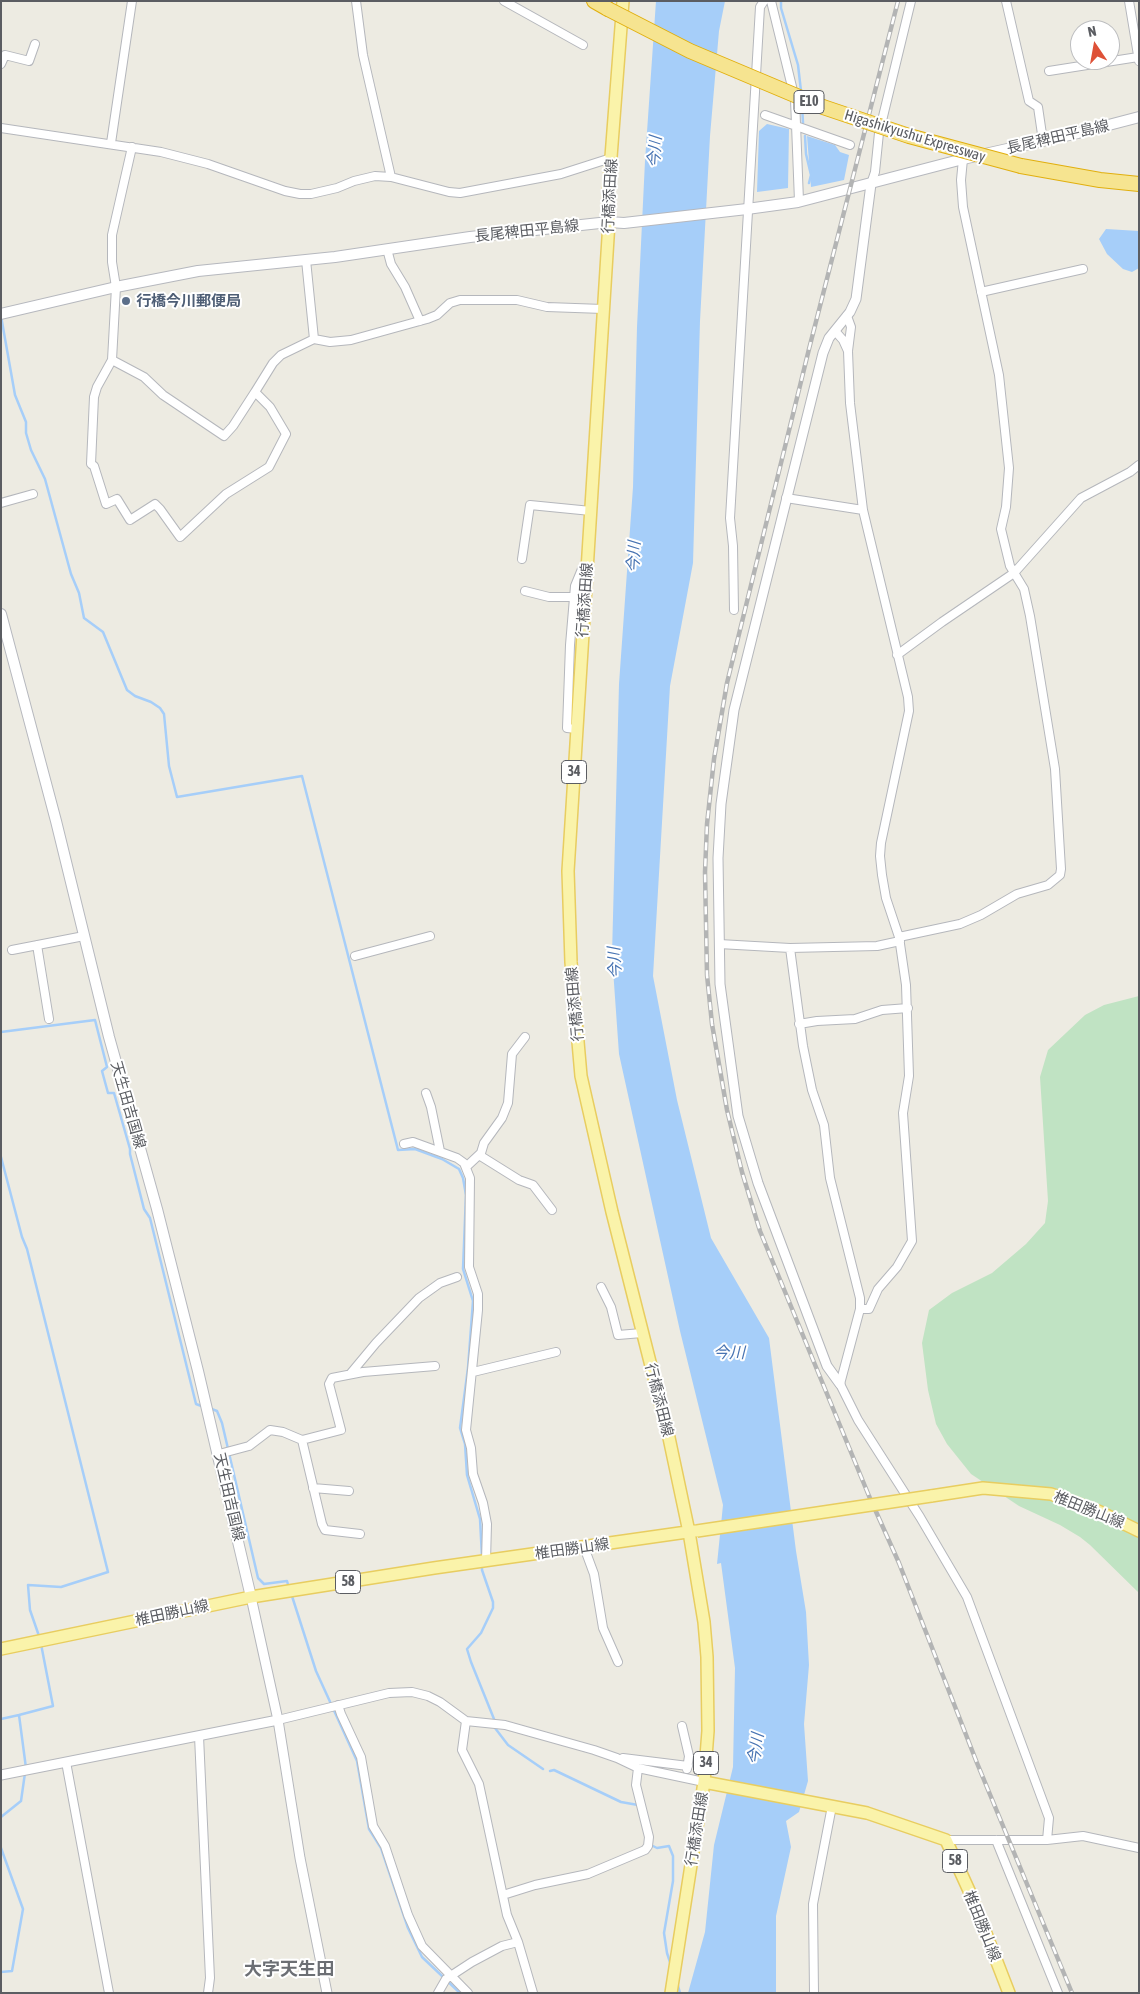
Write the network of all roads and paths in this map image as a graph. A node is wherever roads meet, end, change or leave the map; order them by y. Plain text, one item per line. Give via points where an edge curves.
1 (132, 1) edge
2 (356, 1) edge
3 (504, 1) edge
4 (594, 1) edge
5 (623, 1) edge
6 (764, 1) edge
7 (771, 1) edge
8 (911, 1) edge
9 (1006, 1) edge
10 (1129, 1) edge
11 (35, 44) dead end
12 (584, 46) dead end
13 (1138, 59) edge
14 (1, 64) edge
15 (1049, 71) dead end
16 (765, 114) dead end
17 (1139, 118) edge
18 (797, 126) junction
19 (1, 128) edge
20 (1043, 141) junction
21 (111, 143) junction
22 (850, 145) dead end
23 (132, 147) junction
24 (612, 158) junction
25 (963, 159) junction
26 (391, 177) junction
27 (871, 184) junction
28 (1139, 184) edge
29 (799, 201) junction
30 (744, 210) junction
31 (609, 222) junction
32 (388, 249) junction
33 (306, 260) junction
34 (1083, 269) dead end
35 (116, 288) junction
36 (981, 292) junction
37 (603, 309) junction
38 (1, 314) edge
39 (847, 316) junction
40 (420, 321) junction
41 (835, 331) junction
42 (314, 339) junction
43 (848, 350) junction
44 (112, 360) junction
45 (255, 392) junction
46 (1139, 465) edge
47 (33, 494) dead end
48 (786, 498) junction
49 (1, 503) edge
50 (864, 510) junction
51 (591, 511) junction
52 (522, 559) dead end
53 (587, 569) junction
54 (1014, 573) junction
55 (525, 591) dead end
56 (574, 597) junction
57 (734, 610) dead end
58 (1, 614) edge
59 (6, 649) edge
60 (897, 655) junction
61 (577, 729) junction
62 (84, 936) junction
63 (430, 936) dead end
64 (900, 939) junction
65 (719, 944) junction
66 (37, 945) junction
67 (790, 948) junction
68 (12, 950) dead end
69 (355, 956) dead end
70 (908, 1008) junction
71 (49, 1020) dead end
72 (800, 1024) junction
73 (525, 1037) dead end
74 (426, 1093) dead end
75 (404, 1144) dead end
76 (440, 1151) junction
77 (479, 1155) junction
78 (466, 1167) junction
79 (552, 1210) dead end
80 (457, 1277) dead end
81 (601, 1286) dead end
82 (860, 1309) junction
83 (642, 1333) junction
84 (556, 1352) dead end
85 (435, 1366) dead end
86 (473, 1372) junction
87 (351, 1374) junction
88 (840, 1384) junction
89 (302, 1440) junction
90 (219, 1454) junction
91 (313, 1488) junction
92 (349, 1491) dead end
93 (1139, 1531) edge
94 (693, 1532) junction
95 (360, 1534) dead end
96 (584, 1547) junction
97 (486, 1561) junction
98 (251, 1597) junction
99 (1, 1648) edge
100 (618, 1662) dead end
101 (338, 1705) junction
102 (278, 1720) junction
103 (466, 1721) junction
104 (682, 1726) dead end
105 (200, 1736) junction
106 (617, 1758) junction
107 (66, 1762) junction
108 (688, 1766) junction
109 (638, 1768) junction
110 (1, 1775) edge
111 (685, 1778) junction
112 (708, 1783) junction
113 (832, 1806) junction
114 (946, 1840) junction
115 (996, 1840) junction
116 (1047, 1840) junction
117 (1139, 1848) edge
118 (502, 1895) junction
119 (518, 1942) junction
120 (451, 1976) junction
121 (109, 1993) edge
122 (208, 1993) edge
123 (327, 1993) edge
124 (438, 1993) edge
125 (468, 1993) edge
126 (533, 1993) edge
127 (672, 1993) edge
128 (814, 1993) edge
129 (1009, 1993) edge
130 (1058, 1993) edge

1 - 21 street
2 - 26 street via 362,55
3 - 12 street
4 - 28 highway, Higashikyushu Expressway / E10, bridge via 699,55 823,107 909,136 1022,166
5 - 24 main road, 行橋添田線 / 34
6 - 30 street via 760,8
7 - 18 street via 795,99
8 - 27 street via 879,134
9 - 20 street via 1029,101 1038,107
10 - 13 street
11 - 14 street via 29,61 5,55
13 - 15 street
16 - 18 street
17 - 20 main road, 長尾稗田平島線
18 - 22 street
18 - 29 street
19 - 21 street
20 - 25 main road, 長尾稗田平島線
21 - 23 street
23 - 26 street via 208,164 300,194 337,188 375,176
23 - 35 street via 112,235
24 - 26 street via 561,174 460,193
24 - 31 main road, 行橋添田線 / 34
25 - 27 main road, 長尾稗田平島線
25 - 36 street via 962,207
27 - 29 main road, 長尾稗田平島線
27 - 39 street via 856,299
29 - 30 main road, 長尾稗田平島線
30 - 31 main road, 長尾稗田平島線
30 - 57 street via 730,518
31 - 32 main road, 長尾稗田平島線
31 - 37 main road, 行橋添田線 / 34
32 - 33 main road, 長尾稗田平島線
32 - 40 street via 391,264
33 - 35 main road, 長尾稗田平島線 via 198,271
33 - 42 street
34 - 36 street
35 - 38 main road, 長尾稗田平島線
35 - 44 street
36 - 54 street via 999,375 1009,468 1001,529
37 - 40 street via 473,299 450,304 437,315
37 - 51 main road, 行橋添田線 / 34
39 - 41 street
39 - 43 street via 851,327
40 - 42 street via 351,340 330,342
41 - 43 street
41 - 48 street via 823,353
42 - 45 street via 281,354
43 - 50 street via 850,403
44 - 45 street via 144,377 163,395 224,436
44 - 45 street via 94,396 91,464 106,504 117,499 130,520 155,504 180,537 226,494 269,467 286,434 270,407
46 - 54 street via 1081,498
47 - 49 street
48 - 50 street
48 - 65 street via 734,710 726,761 718,858
50 - 60 street
51 - 52 street via 530,505
51 - 53 main road, 行橋添田線 / 34
53 - 56 street via 582,569
53 - 61 main road, 行橋添田線 / 34
54 - 60 street
54 - 64 street via 1024,589 1030,616 1055,769 1060,875 1048,884 1017,894 960,924
55 - 56 street via 549,597
56 - 61 street via 567,728
58 - 59 main road, 天生田吉国線
59 - 62 main road, 天生田吉国線
60 - 64 street via 909,711 880,856 886,898
61 - 83 main road, 行橋添田線 / 34 via 568,871 571,962 581,1076
62 - 66 street
62 - 90 main road, 天生田吉国線
63 - 69 street
64 - 67 street via 877,946
64 - 70 street
65 - 67 street
65 - 88 street via 724,1018 738,1116 758,1183 824,1358
66 - 68 street
66 - 71 street
67 - 72 street
70 - 72 street
70 - 82 street via 909,1076 903,1113 912,1242 878,1289 869,1309
72 - 82 street via 812,1090 824,1125 830,1178 858,1283
73 - 77 street via 512,1054 508,1103
74 - 76 street
75 - 76 street via 413,1142
76 - 78 street via 457,1158
77 - 78 street
77 - 79 street via 533,1186
78 - 86 street via 471,1193 469,1267 478,1294
80 - 87 street via 440,1283 419,1298 376,1342
81 - 83 street via 618,1335
82 - 88 street
83 - 94 main road, 行橋添田線 / 34
84 - 86 street
85 - 87 street
86 - 97 street via 466,1430 473,1474 487,1524
87 - 89 street via 332,1378 329,1384 341,1430
88 - 116 street via 858,1420 967,1597 1049,1818
89 - 90 street via 270,1430 248,1446
89 - 91 street
90 - 98 main road, 天生田吉国線
91 - 92 street
91 - 95 street via 325,1530
93 - 94 main road, 椎田勝山線 / 58, bridge via 1052,1494 983,1488
94 - 96 main road, 椎田勝山線 / 58
94 - 112 main road, 行橋添田線 / 34 via 707,1657
96 - 97 main road, 椎田勝山線 / 58
96 - 100 street via 594,1574 603,1628
97 - 98 main road, 椎田勝山線 / 58
98 - 99 main road, 椎田勝山線 / 58
98 - 102 street
101 - 102 street
101 - 103 street via 389,1693 412,1692 440,1702
101 - 120 street via 361,1757 373,1826 385,1846 408,1915 422,1946
102 - 105 street
102 - 123 street via 300,1858
103 - 106 street via 504,1725
103 - 118 street via 462,1750 479,1784
104 - 108 street
105 - 107 street
105 - 122 street
106 - 108 street
106 - 109 street
107 - 110 street
107 - 121 street
108 - 111 street
109 - 111 street
109 - 118 street via 636,1785 649,1837 645,1850 588,1874 520,1888
111 - 112 street
112 - 113 main road, 58
112 - 127 main road, 行橋添田線 / 34
113 - 114 main road, 58
113 - 128 street via 813,1904
114 - 115 street
114 - 129 main road, 椎田勝山線 / 58
115 - 116 street
115 - 130 street
116 - 117 street via 1083,1836
118 - 119 street
119 - 120 street via 502,1946
119 - 126 street
120 - 124 street
120 - 125 street

